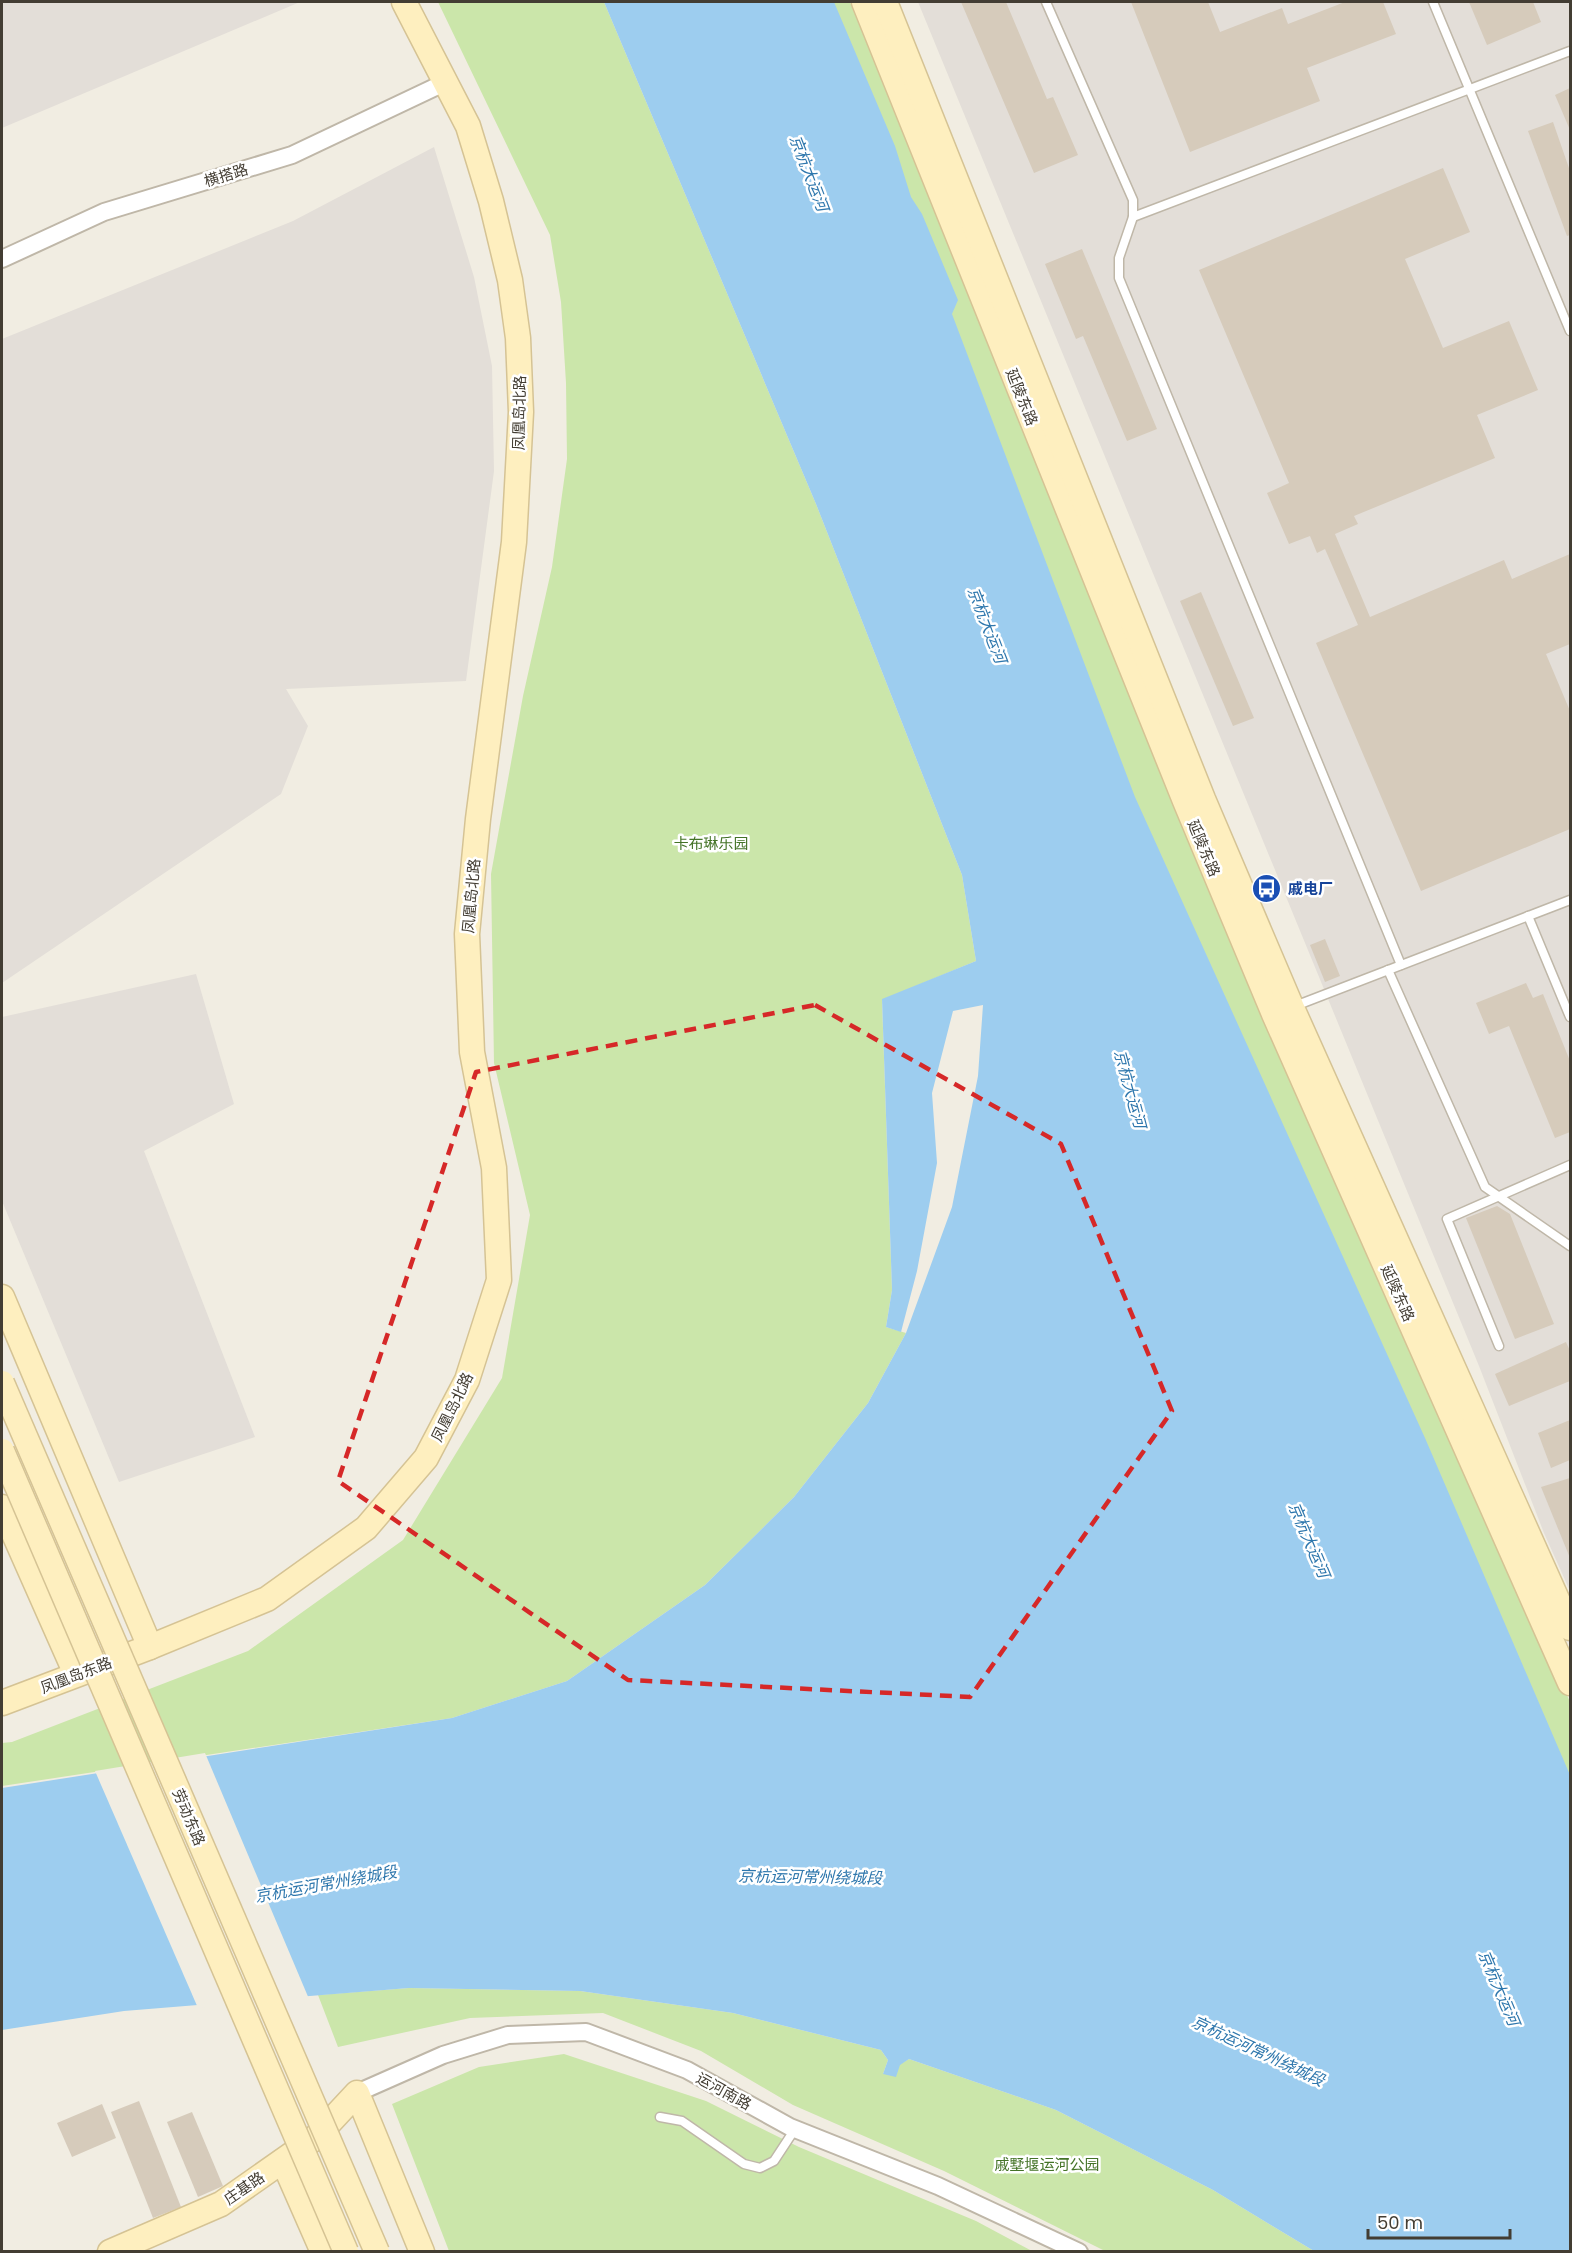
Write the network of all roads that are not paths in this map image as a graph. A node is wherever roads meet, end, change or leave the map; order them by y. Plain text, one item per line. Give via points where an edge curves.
1 (404, 2) edge
2 (864, 2) edge
3 (885, 2) edge
4 (1046, 2) edge
5 (1433, 2) edge
6 (1570, 51) edge
7 (446, 82) junction
8 (1470, 90) junction
9 (1132, 217) junction
10 (2, 259) edge
11 (1570, 331) edge
12 (1570, 900) edge
13 (1528, 916) junction
14 (1401, 965) junction
15 (1388, 970) junction
16 (1292, 1008) junction
17 (1570, 1017) edge
18 (1570, 1165) edge
19 (1499, 1196) junction
20 (1570, 1246) edge
21 (2, 1297) edge
22 (1499, 1346) dead end
23 (2, 1383) edge
24 (2, 1451) edge
25 (2, 1507) edge
26 (1570, 1628) edge
27 (150, 1647) junction
28 (76, 1674) junction
29 (1570, 1683) edge
30 (2, 1703) edge
31 (357, 2094) junction
32 (660, 2117) dead end
33 (795, 2129) junction
34 (283, 2161) junction
35 (110, 2252) edge
36 (323, 2252) edge
37 (346, 2252) edge
38 (377, 2252) edge
39 (422, 2252) edge
40 (1079, 2252) edge

1 - 7 main road, 凤凰岛北路
2 - 29 main road, 延陵东路 via 1274,1014
3 - 16 main road, 延陵东路 via 1199,788
4 - 9 lane via 1133,200
5 - 8 lane
6 - 8 lane
7 - 10 street, 横搭路 via 292,155 104,212
7 - 27 main road, 凤凰岛北路 via 468,126 491,201 510,280 518,338 521,412 514,542 467,934 472,1052 494,1168 499,1280 467,1380 426,1458 366,1528 267,1599
8 - 9 lane
8 - 11 lane
9 - 14 lane via 1119,258 1119,278
12 - 13 lane
13 - 14 lane
13 - 17 lane
14 - 15 lane
15 - 16 lane
15 - 19 lane via 1485,1187
16 - 26 main road, 延陵东路
18 - 19 lane
19 - 20 lane
19 - 22 lane via 1447,1219
21 - 27 main road
23 - 38 main road, 劳动东路, bridge
24 - 37 main road, 劳动东路, bridge
25 - 28 main road
27 - 28 main road, 凤凰岛东路
28 - 30 main road, 凤凰岛东路
31 - 33 street, 运河南路 via 443,2055 508,2035 586,2032 687,2070
31 - 34 main road, 庄基路 via 315,2138
31 - 39 main road
32 - 33 lane via 682,2121 744,2164 760,2168 774,2161
33 - 40 street, 运河南路 via 938,2186
34 - 35 main road, 庄基路 via 221,2204
34 - 36 main road

